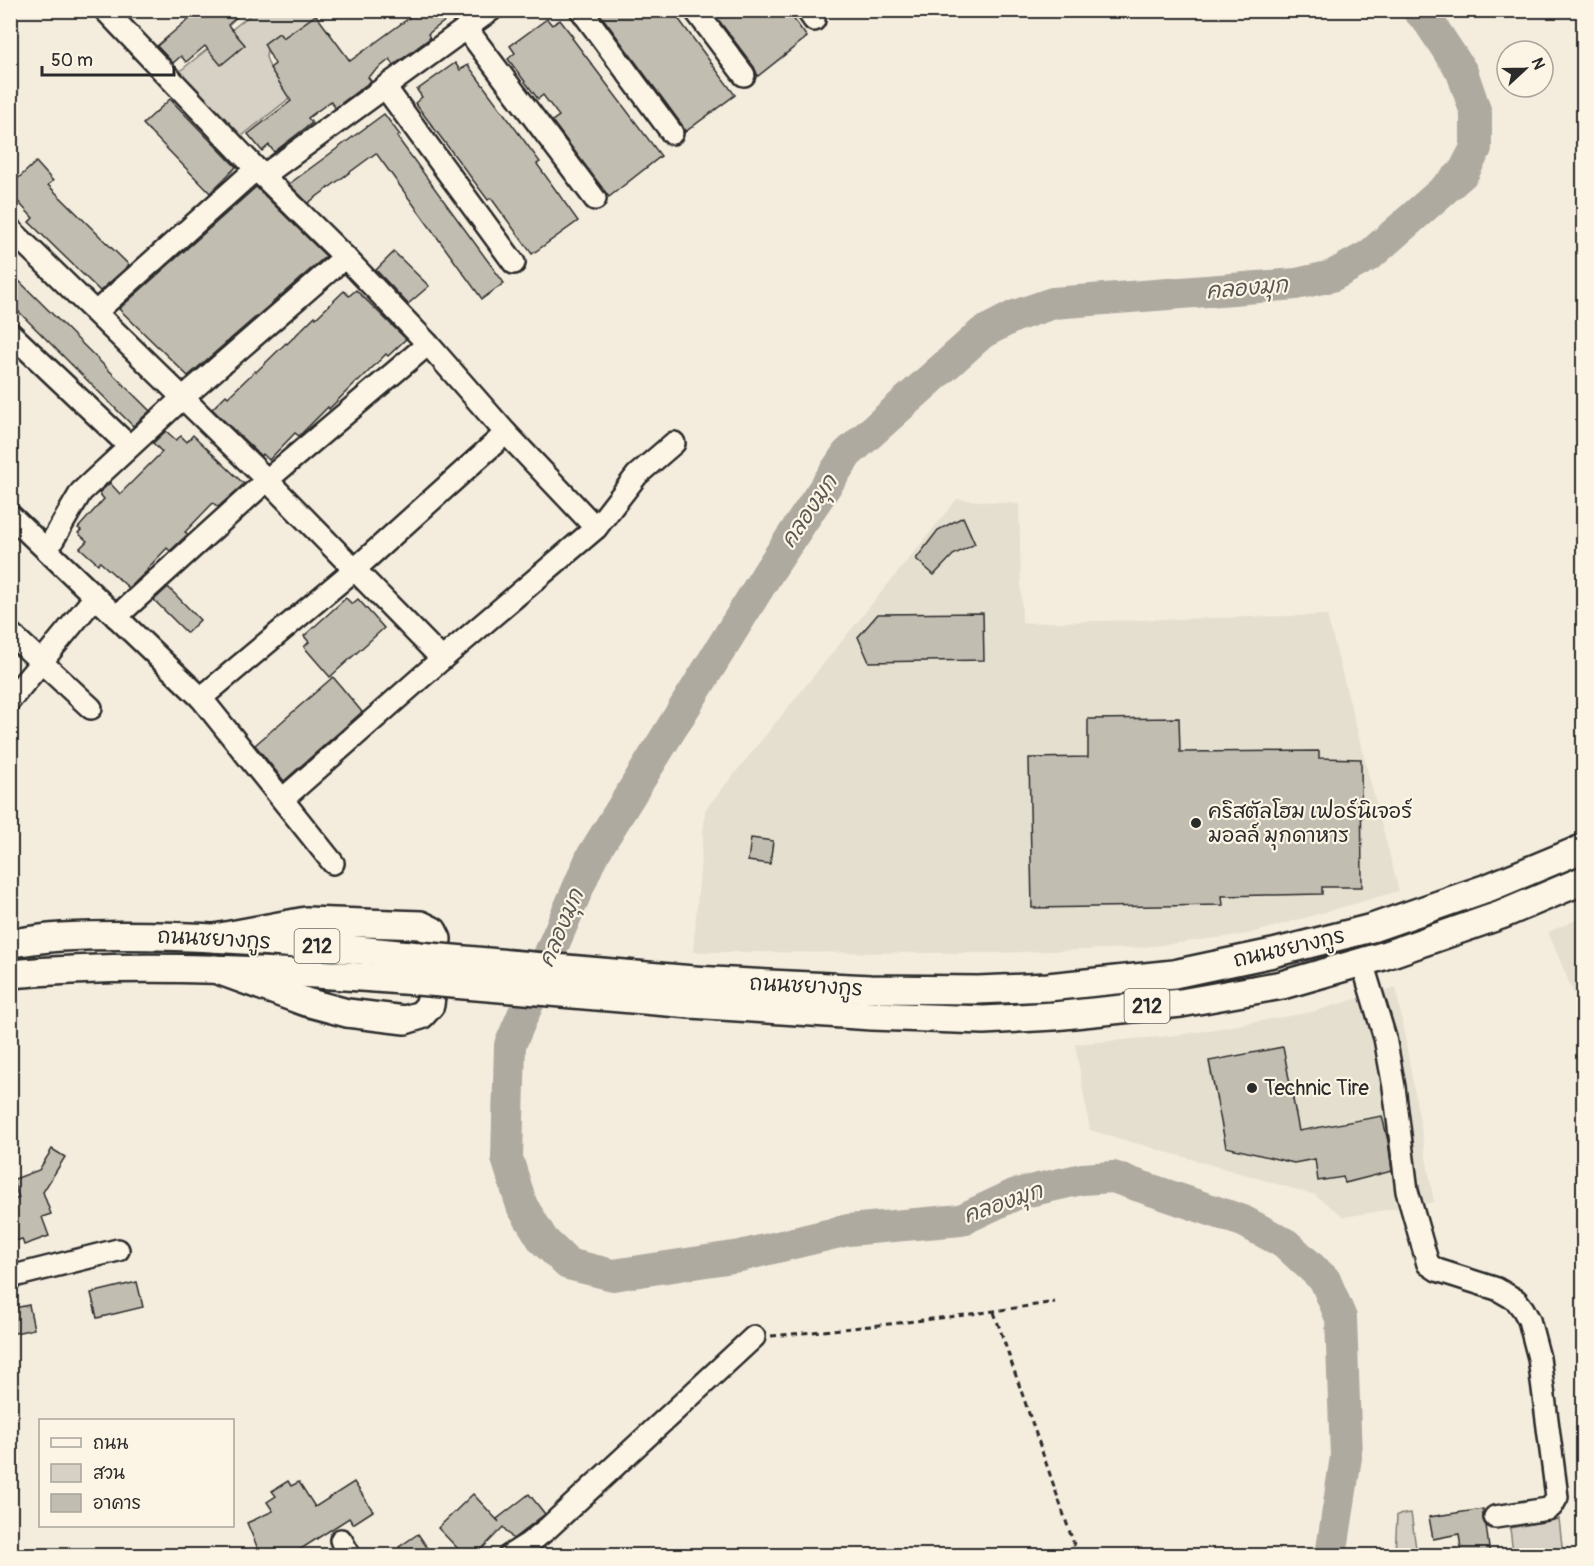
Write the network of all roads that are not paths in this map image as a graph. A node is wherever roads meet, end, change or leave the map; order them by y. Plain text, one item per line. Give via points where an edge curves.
1 (105, 10) edge
2 (491, 10) edge
3 (580, 10) edge
4 (695, 10) edge
5 (466, 28) junction
6 (744, 75) dead end
7 (385, 87) junction
8 (672, 133) dead end
9 (260, 173) junction
10 (595, 200) dead end
11 (10, 229) edge
12 (345, 257) junction
13 (514, 263) dead end
14 (96, 312) junction
15 (10, 333) edge
16 (428, 344) junction
17 (184, 397) junction
18 (506, 433) junction
19 (674, 443) dead end
20 (129, 446) junction
21 (267, 480) junction
22 (10, 515) edge
23 (596, 528) junction
24 (47, 550) junction
25 (354, 570) junction
26 (95, 597) junction
27 (116, 617) junction
28 (10, 633) edge
29 (442, 659) junction
30 (42, 662) junction
31 (201, 698) junction
32 (10, 700) edge
33 (91, 708) dead end
34 (283, 799) junction
35 (1584, 848) edge
36 (333, 862) dead end
37 (1584, 880) edge
38 (215, 938) junction
39 (10, 943) edge
40 (1362, 962) junction
41 (215, 969) junction
42 (418, 969) junction
43 (10, 974) edge
44 (692, 992) junction
45 (118, 1250) dead end
46 (10, 1277) edge
47 (754, 1337) road end
48 (1495, 1517) dead end
49 (509, 1556) edge

1 - 9 street
2 - 5 street
3 - 8 street
4 - 6 street
5 - 7 street
5 - 10 street
7 - 9 street
7 - 13 street
9 - 12 street
9 - 14 street
11 - 14 street
12 - 16 street
12 - 17 street
14 - 17 street
15 - 20 street
16 - 18 street
16 - 21 street
17 - 20 street
17 - 21 street
18 - 23 street
18 - 25 street
19 - 23 street via 637,475
20 - 24 street via 81,492
21 - 25 street
21 - 27 street
22 - 24 street
23 - 29 street
24 - 26 street
25 - 29 street
25 - 31 street
26 - 27 street
26 - 30 street
27 - 31 street
28 - 30 street
29 - 34 street
30 - 32 street
30 - 33 street
31 - 34 street
34 - 36 street
35 - 44 main road, ถนนชยางกูร / 212 via 1490,887 1372,928 1174,974 978,990
37 - 40 main road, ถนนชยางกูร / 212 via 1501,915
38 - 39 main road, ถนนชยางกูร / 212 via 60,938
38 - 41 main road via 306,921 421,926 432,931 437,939 430,1005 421,1015 405,1020 347,1013 306,1002
38 - 42 main road, ถนนชยางกูร / 212 via 303,944
40 - 44 main road, ถนนชยางกูร / 212 via 1282,985 1181,1003 984,1020 872,1016
40 - 48 street via 1385,1038 1405,1182 1428,1264 1516,1300 1529,1320 1539,1358 1557,1497 1548,1509
41 - 42 main road, ถนนชยางกูร / 212
41 - 43 main road, ถนนชยางกูร / 212 via 61,969
42 - 44 main road, ถนนชยางกูร / 212, bridge
45 - 46 street
47 - 49 street via 548,1528

